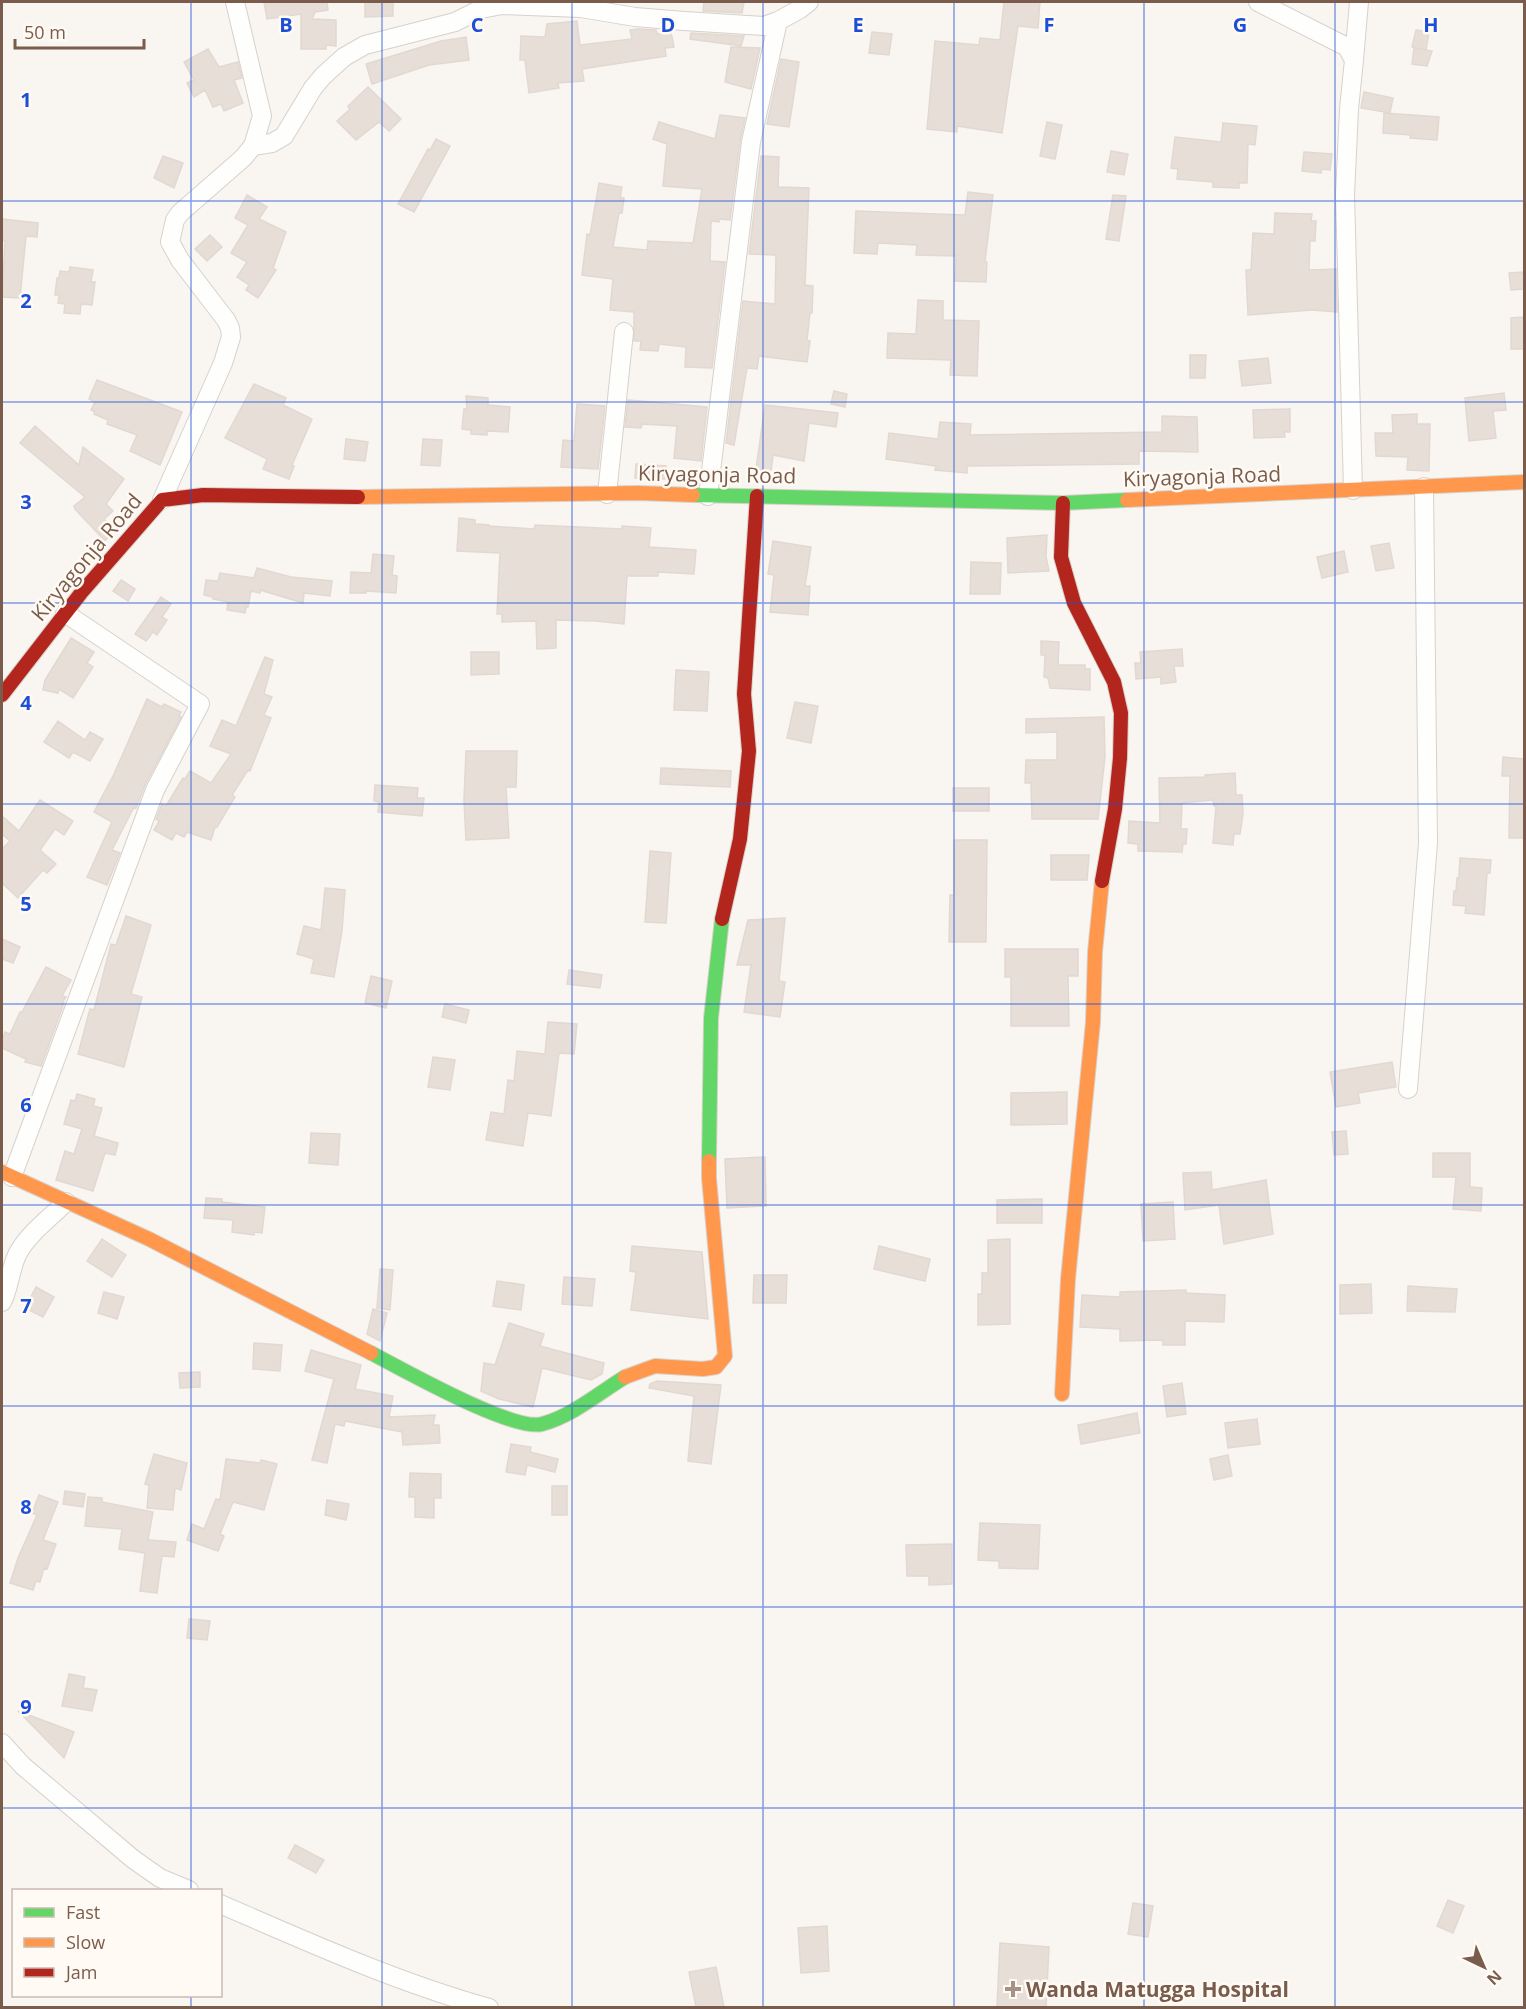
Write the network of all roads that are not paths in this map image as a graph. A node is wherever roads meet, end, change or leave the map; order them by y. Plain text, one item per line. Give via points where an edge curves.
1 (235, 2) edge
2 (809, 2) edge
3 (1258, 2) edge
4 (1359, 2) edge
5 (778, 21) junction
6 (1354, 60) junction
7 (253, 146) junction
8 (624, 332) dead end
9 (1524, 482) edge
10 (1424, 487) junction
11 (1353, 490) junction
12 (607, 494) junction
13 (708, 496) junction
14 (757, 496) junction
15 (162, 500) junction
16 (1063, 503) junction
17 (65, 613) junction
18 (2, 695) edge
19 (1408, 1089) dead end
20 (7, 1174) edge
21 (66, 1202) junction
22 (2, 1302) edge
23 (1062, 1394) dead end
24 (2, 1743) edge
25 (186, 1889) edge
26 (222, 1905) edge
27 (489, 2007) edge

1 - 7 street via 262,116
2 - 5 street
3 - 6 street via 1347,47
4 - 6 street
5 - 7 street via 764,26 645,18 581,8 502,5 481,9 455,22 365,45 344,57 313,88 284,136
5 - 13 street via 751,142
6 - 11 street via 1346,195
7 - 15 street via 180,213 171,231 170,242 180,260 226,320 231,337
8 - 12 street
9 - 10 street, Kiryagonja Road
10 - 11 street, Kiryagonja Road
10 - 19 street via 1428,843
11 - 16 street, Kiryagonja Road
12 - 13 street, Kiryagonja Road
12 - 15 street, Kiryagonja Road via 203,495
13 - 14 street, Kiryagonja Road
14 - 16 street, Kiryagonja Road
14 - 21 street via 744,694 749,751 740,839 722,917 711,1018 709,1179 725,1356 716,1367 655,1366 626,1376 564,1416 540,1425 517,1423 441,1390 149,1239
15 - 17 street, Kiryagonja Road
16 - 23 street via 1061,556 1074,603 1114,682 1121,713 1115,809 1104,862 1095,952 1093,1022 1068,1279
17 - 18 street, Kiryagonja Road
17 - 20 street via 200,704 155,790
20 - 21 street
21 - 22 street via 17,1254
24 - 25 street via 23,1766 134,1859 159,1878
26 - 27 street via 378,1970

